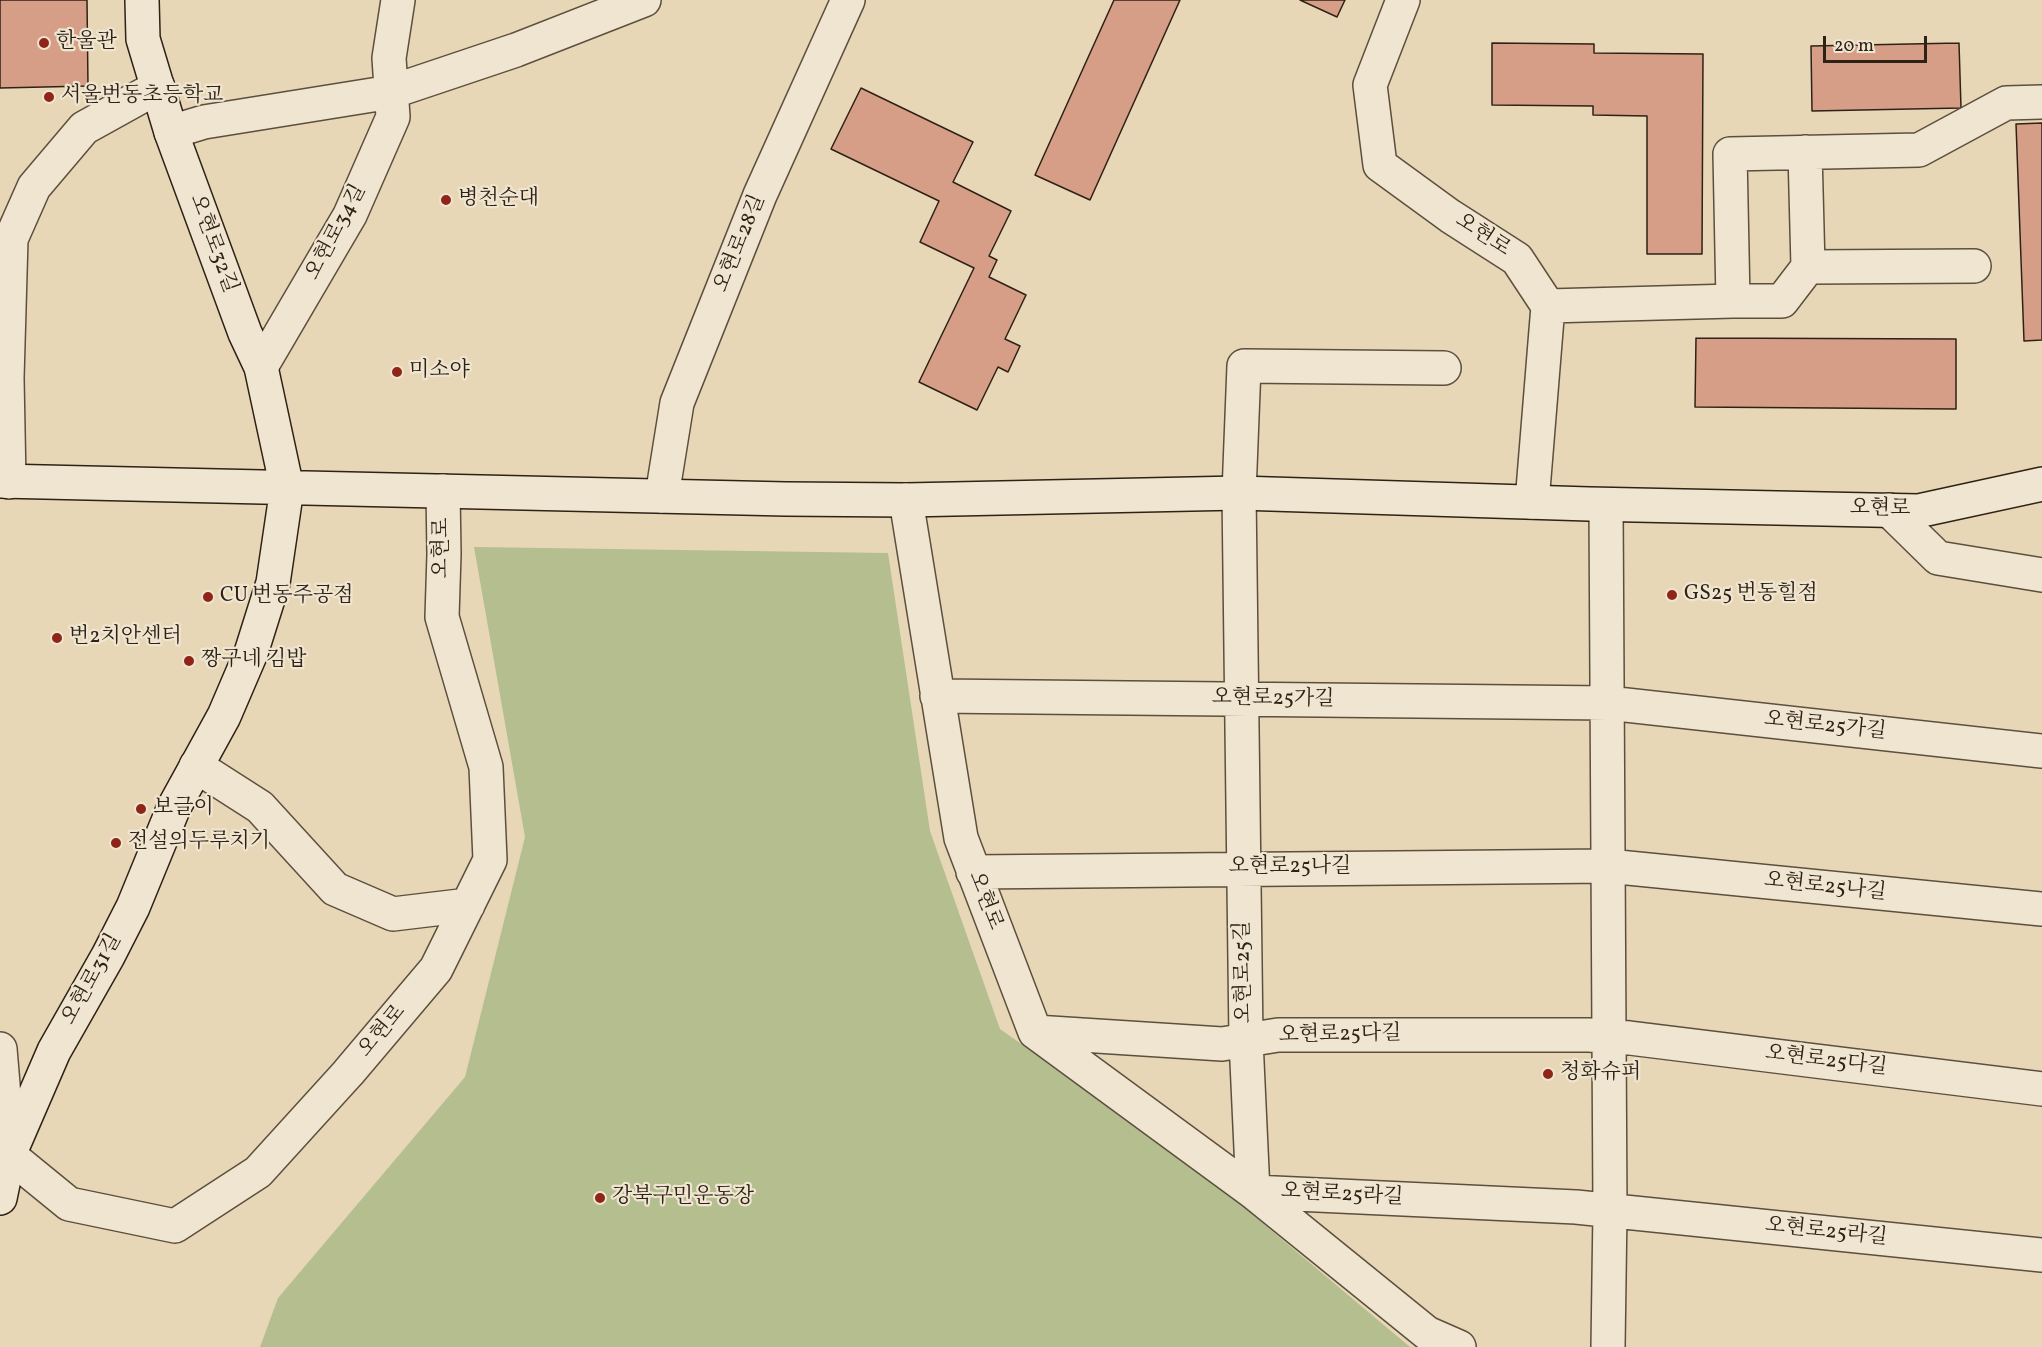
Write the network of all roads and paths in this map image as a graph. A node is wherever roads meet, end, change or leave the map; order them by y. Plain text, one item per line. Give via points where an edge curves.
1 (142, 0) edge
2 (398, 0) edge
3 (644, 0) edge
4 (849, 0) edge
5 (1403, 0) edge
6 (158, 87) junction
7 (391, 92) junction
8 (2042, 102) edge
9 (171, 132) junction
10 (1805, 152) junction
11 (1974, 266) dead end
12 (1808, 267) junction
13 (1733, 301) junction
14 (1548, 306) junction
15 (261, 367) junction
16 (1444, 368) dead end
17 (5, 482) edge
18 (2042, 484) edge
19 (287, 488) junction
20 (443, 491) junction
21 (1239, 493) junction
22 (662, 496) junction
23 (906, 500) junction
24 (1532, 502) junction
25 (1606, 505) junction
26 (1888, 510) junction
27 (2042, 575) edge
28 (937, 696) junction
29 (1242, 699) junction
30 (1608, 703) junction
31 (2042, 751) edge
32 (196, 766) junction
33 (1608, 866) junction
34 (1244, 868) junction
35 (973, 872) junction
36 (468, 905) junction
37 (2042, 909) edge
38 (1035, 1032) junction
39 (1609, 1036) junction
40 (1246, 1040) junction
41 (0, 1049) edge
42 (2042, 1089) edge
43 (9, 1155) junction
44 (1253, 1192) junction
45 (0, 1198) edge
46 (1610, 1210) junction
47 (2042, 1255) edge
48 (1459, 1347) edge
49 (1608, 1347) edge

1 - 6 street, 오현로32길 via 143,39
2 - 7 street, 오현로34길 via 389,58
3 - 7 street via 516,50
4 - 22 street, 오현로28길 via 760,195 677,403
5 - 14 street, 오현로 via 1370,85 1380,165 1517,259
6 - 9 street, 오현로32길
6 - 17 street via 84,128 34,187 11,238
7 - 9 street via 204,122
7 - 15 street, 오현로34길 via 393,117 350,215
8 - 10 street via 2006,103 1919,150
9 - 15 street, 오현로32길 via 244,333
10 - 12 street
10 - 13 street via 1730,154
11 - 12 street
12 - 13 street via 1782,301
13 - 14 street
14 - 24 street
15 - 19 street, 오현로32길
16 - 21 street via 1244,366
17 - 19 street, 오현로
18 - 26 street, 오현로 via 1918,511
19 - 20 street, 오현로
19 - 32 street, 오현로31길 via 273,583 251,653 224,716
20 - 22 street, 오현로
20 - 36 street, 오현로 via 442,616 486,767 490,860
21 - 23 street, 오현로
21 - 24 street, 오현로
21 - 29 street, 오현로25길
22 - 23 street, 오현로
23 - 28 street, 오현로
24 - 25 street, 오현로
25 - 26 street, 오현로
25 - 30 street
26 - 27 street via 1938,558
28 - 29 street, 오현로25가길
28 - 35 street, 오현로 via 961,838
29 - 30 street, 오현로25가길
29 - 34 street, 오현로25길
30 - 31 street, 오현로25가길
30 - 33 street
32 - 36 street via 260,807 335,889 393,914
32 - 43 street, 오현로31길 via 174,807 133,907 54,1050
33 - 34 street, 오현로25나길
33 - 37 street, 오현로25나길
33 - 39 street
34 - 35 street, 오현로25나길
34 - 40 street, 오현로25길
35 - 38 street, 오현로
36 - 43 street, 오현로 via 436,969 258,1172 175,1226 69,1204
38 - 40 street, 오현로25다길 via 1222,1044
38 - 44 street
39 - 40 street, 오현로25다길 via 1278,1035
39 - 42 street, 오현로25다길
39 - 46 street
40 - 44 street, 오현로25길
41 - 43 street
43 - 45 street, 오현로31길
44 - 46 street, 오현로25라길
44 - 48 street via 1427,1333
46 - 47 street, 오현로25라길
46 - 49 street

